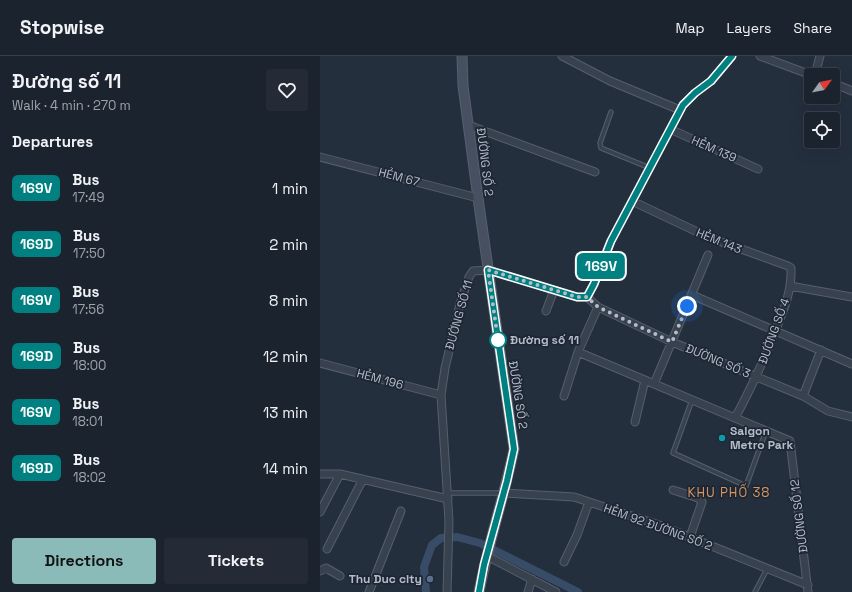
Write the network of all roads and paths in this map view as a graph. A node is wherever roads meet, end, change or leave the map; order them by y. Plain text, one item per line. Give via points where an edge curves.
1 (462, 56) edge
2 (562, 56) edge
3 (732, 56) edge
4 (820, 56) edge
5 (765, 57) edge
6 (816, 68) edge
7 (804, 72) edge
8 (840, 86) edge
9 (852, 90) edge
10 (680, 110) junction
11 (611, 112) dead end
12 (468, 125) junction
13 (670, 129) junction
14 (320, 157) edge
15 (650, 168) junction
16 (758, 168) dead end
17 (595, 172) dead end
18 (478, 198) junction
19 (632, 201) junction
20 (708, 255) dead end
21 (488, 270) junction
22 (790, 286) junction
23 (554, 290) junction
24 (692, 295) junction
25 (587, 297) junction
26 (852, 297) edge
27 (598, 307) junction
28 (546, 311) dead end
29 (775, 331) junction
30 (672, 342) junction
31 (821, 350) junction
32 (578, 352) junction
33 (320, 363) edge
34 (852, 364) edge
35 (757, 377) junction
36 (645, 380) junction
37 (654, 384) junction
38 (441, 395) junction
39 (564, 396) dead end
40 (803, 396) junction
41 (692, 400) junction
42 (851, 415) edge
43 (735, 418) junction
44 (635, 422) dead end
45 (766, 431) junction
46 (320, 474) edge
47 (340, 474) junction
48 (363, 479) junction
49 (673, 490) dead end
50 (504, 493) junction
51 (448, 496) junction
52 (589, 502) junction
53 (401, 511) dead end
54 (320, 512) edge
55 (690, 537) junction
56 (328, 549) dead end
57 (487, 556) junction
58 (564, 562) dead end
59 (767, 568) junction
60 (320, 571) edge
61 (340, 576) dead end
62 (532, 579) junction
63 (808, 588) edge
64 (369, 592) edge
65 (447, 592) edge
66 (479, 592) edge
67 (528, 592) edge
68 (556, 592) edge
69 (755, 592) edge

1 - 12 street, ĐƯỜNG SỐ 2
2 - 10 street via 610,81
3 - 10 street via 711,81 695,93
4 - 6 street
5 - 7 street
8 - 9 street
10 - 13 street
11 - 15 lane via 600,143 601,148
12 - 17 street
12 - 18 street, ĐƯỜNG SỐ 2
13 - 15 street
13 - 16 street, HẺM 139
14 - 18 street, HẺM 67
15 - 19 street
18 - 21 street, ĐƯỜNG SỐ 2
19 - 22 street, HẺM 143 via 708,237 788,266 791,270
19 - 25 street via 611,241
20 - 24 street
21 - 23 street, ĐƯỜNG SỐ 11
21 - 38 street, ĐƯỜNG SỐ 11 via 473,271 469,277 460,304
21 - 50 street, ĐƯỜNG SỐ 2 via 514,449
22 - 26 street
22 - 29 street, ĐƯỜNG SỐ 4 via 786,306
23 - 25 street, ĐƯỜNG SỐ 11 via 577,297
23 - 28 street
24 - 29 street
24 - 30 street
25 - 27 street, ĐƯỜNG SỐ 3
27 - 30 street, ĐƯỜNG SỐ 3
27 - 32 street
29 - 31 street
29 - 35 street, ĐƯỜNG SỐ 4
30 - 35 street, ĐƯỜNG SỐ 3
30 - 37 street
31 - 34 street
31 - 40 street
32 - 36 street
32 - 39 street
33 - 38 street, HẺM 196
35 - 40 street, ĐƯỜNG SỐ 3
35 - 43 street, ĐƯỜNG SỐ 4
36 - 37 street
36 - 44 street
37 - 41 street
38 - 51 street, ĐƯỜNG SỐ 11
40 - 42 street, ĐƯỜNG SỐ 3 via 828,411
41 - 43 street
41 - 45 lane via 673,453 746,486
43 - 45 street
45 - 63 street, ĐƯỜNG SỐ 12 via 790,441
46 - 47 street
47 - 48 street
47 - 54 street
48 - 51 street
48 - 56 street
49 - 55 street via 698,498 702,502
50 - 51 lane
50 - 52 street, HẺM 92 ĐƯỜNG SỐ 2 via 574,497
50 - 57 street, ĐƯỜNG SỐ 2
51 - 65 street, ĐƯỜNG SỐ 11
52 - 55 street, HẺM 92 ĐƯỜNG SỐ 2
52 - 58 street
53 - 64 street
55 - 59 street, HẺM 92 ĐƯỜNG SỐ 2
57 - 62 street
57 - 66 street, ĐƯỜNG SỐ 2
59 - 63 street, HẺM 92 ĐƯỜNG SỐ 2
59 - 69 lane
60 - 61 street via 326,568
62 - 67 street
62 - 68 street

